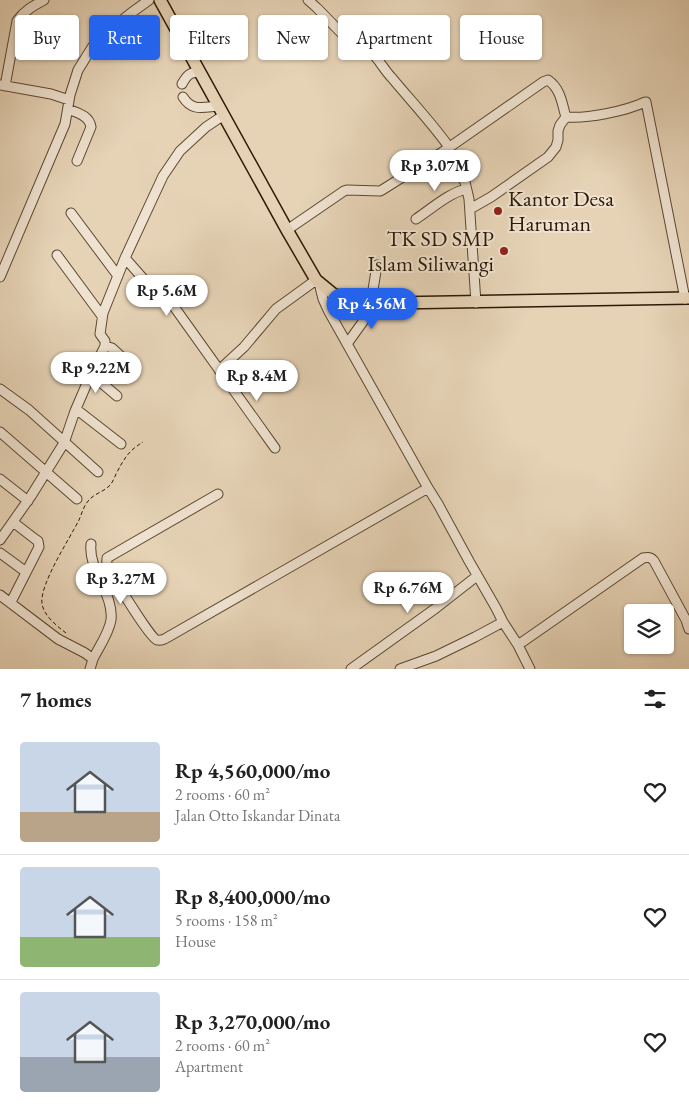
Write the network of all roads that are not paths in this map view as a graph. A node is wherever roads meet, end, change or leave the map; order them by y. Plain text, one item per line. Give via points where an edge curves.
1 (44, 0) edge
2 (149, 0) edge
3 (160, 0) edge
4 (308, 0) edge
5 (200, 72) junction
6 (182, 84) dead end
7 (2, 85) edge
8 (183, 96) dead end
9 (69, 104) junction
10 (221, 110) junction
11 (566, 117) junction
12 (447, 149) junction
13 (77, 161) dead end
14 (466, 189) junction
15 (470, 209) junction
16 (71, 213) dead end
17 (416, 219) dead end
18 (287, 230) junction
19 (57, 255) dead end
20 (125, 258) junction
21 (377, 265) dead end
22 (118, 276) junction
23 (0, 277) edge
24 (318, 282) junction
25 (687, 298) edge
26 (374, 302) junction
27 (476, 303) junction
28 (102, 316) junction
29 (347, 344) junction
30 (105, 346) junction
31 (134, 368) dead end
32 (219, 370) junction
33 (91, 374) junction
34 (0, 389) edge
35 (117, 396) dead end
36 (76, 409) junction
37 (0, 432) edge
38 (64, 443) junction
39 (121, 444) dead end
40 (275, 448) dead end
41 (46, 472) junction
42 (98, 472) dead end
43 (0, 479) edge
44 (428, 488) junction
45 (218, 494) dead end
46 (77, 499) dead end
47 (28, 501) junction
48 (12, 522) junction
49 (3, 528) edge
50 (0, 540) edge
51 (91, 544) dead end
52 (0, 553) edge
53 (26, 572) junction
54 (477, 576) junction
55 (0, 595) edge
56 (11, 602) junction
57 (502, 622) junction
58 (689, 629) edge
59 (518, 645) junction
60 (93, 659) junction
61 (90, 669) edge
62 (352, 669) edge
63 (400, 669) edge
64 (530, 669) edge

1 - 7 street via 30,7 16,21
2 - 9 street via 99,38 78,70
3 - 5 main road
4 - 12 street via 352,44 372,53 435,127
5 - 6 street via 191,72
5 - 10 main road
7 - 9 street via 52,94
8 - 10 street via 190,106
9 - 13 street via 91,123
9 - 23 street via 65,124
10 - 18 main road
10 - 20 street via 180,151 163,176
11 - 12 street via 561,98 548,80
11 - 15 street via 558,131 556,147 548,157
11 - 25 street via 588,116 646,102
12 - 14 street
12 - 18 street via 381,191 344,191
14 - 15 street
14 - 17 street
15 - 27 street
16 - 22 street
18 - 24 main road
19 - 28 street
20 - 22 street
20 - 32 street via 147,283 160,289
21 - 26 street
22 - 28 street
24 - 26 main road via 333,294
24 - 29 street via 328,310
24 - 32 street via 276,309 244,347
25 - 27 main road
26 - 27 main road
26 - 29 street
28 - 30 street via 100,334
29 - 44 street
30 - 31 street via 112,348
30 - 33 street
32 - 40 street
33 - 35 street
33 - 36 street
34 - 38 street via 29,410
36 - 38 street
36 - 39 street
37 - 41 street
38 - 41 street
38 - 42 street
41 - 46 street
41 - 47 street
43 - 47 street
44 - 45 street via 168,637 155,639 115,578 107,558
44 - 54 street
47 - 48 street
48 - 49 street
48 - 53 street via 38,544
49 - 50 street
51 - 60 street via 91,558 111,612 108,630
52 - 53 street
53 - 56 street
54 - 57 street
54 - 62 street
55 - 56 street
56 - 60 street via 58,639
57 - 59 street
57 - 63 street via 436,656
58 - 59 street via 654,562 647,557
59 - 64 street
60 - 61 street

